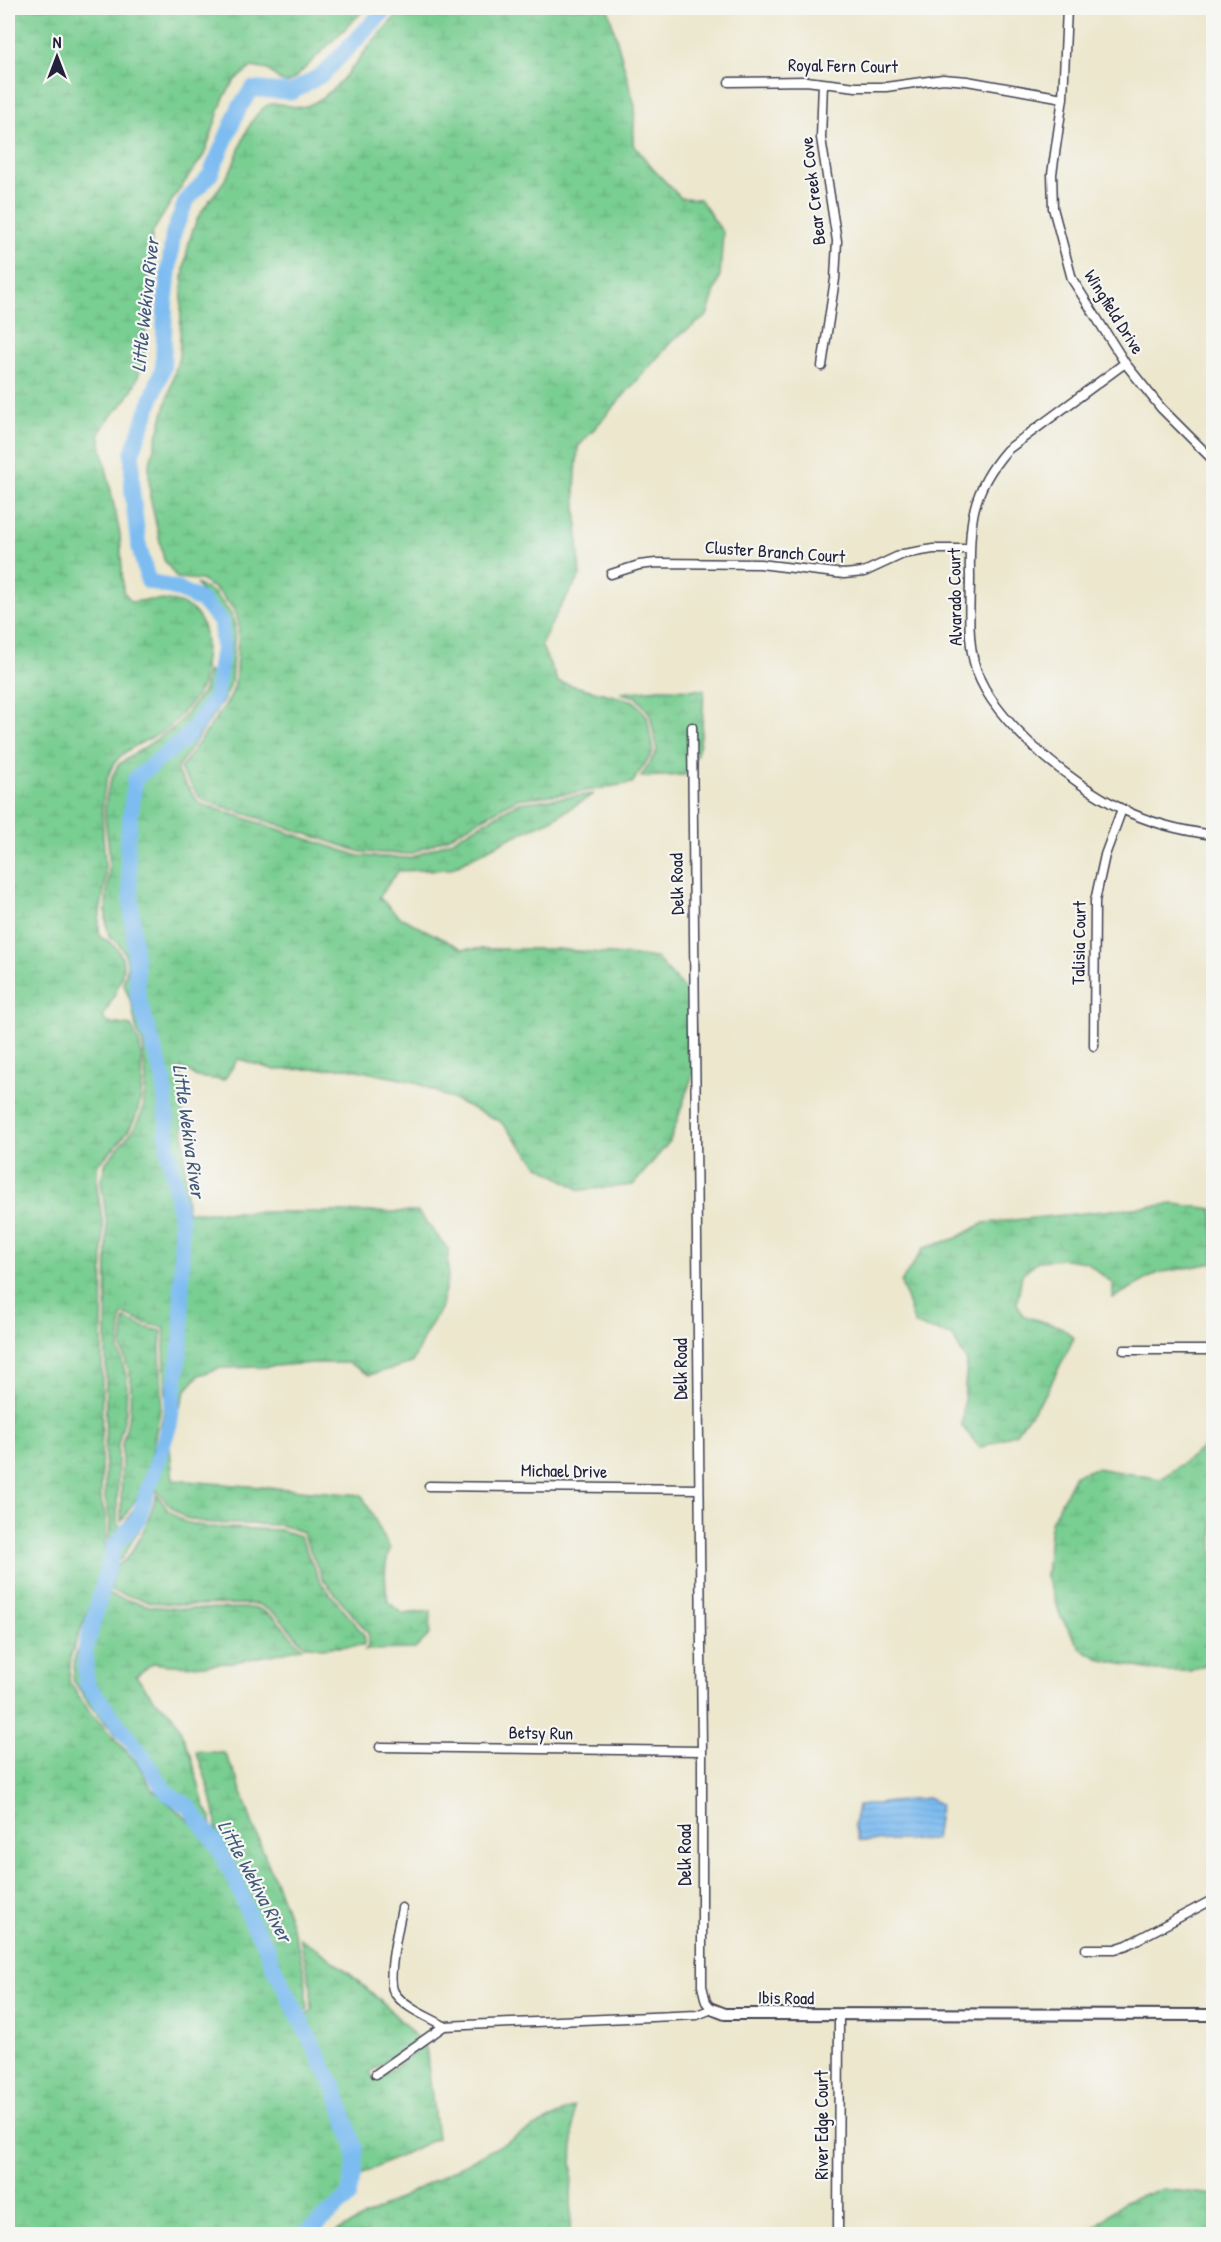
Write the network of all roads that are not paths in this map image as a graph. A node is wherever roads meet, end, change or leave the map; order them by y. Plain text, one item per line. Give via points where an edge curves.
1 (1068, 8) edge
2 (729, 82) dead end
3 (823, 82) junction
4 (1063, 98) junction
5 (1125, 363) junction
6 (822, 366) dead end
7 (1214, 461) edge
8 (969, 549) junction
9 (611, 574) dead end
10 (692, 727) dead end
11 (1122, 809) junction
12 (1214, 835) edge
13 (1094, 1046) dead end
14 (1124, 1350) dead end
15 (1214, 1350) edge
16 (429, 1486) dead end
17 (699, 1489) junction
18 (380, 1747) dead end
19 (702, 1751) junction
20 (1214, 1899) edge
21 (402, 1908) dead end
22 (1086, 1949) dead end
23 (712, 2008) junction
24 (1214, 2015) edge
25 (839, 2016) junction
26 (444, 2026) junction
27 (376, 2074) dead end
28 (838, 2235) edge

1 - 4 street, Wingfield Drive
2 - 3 street, Royal Fern Court
3 - 4 street, Royal Fern Court via 876,87 943,79
3 - 6 street, Bear Creek Cove via 821,138 837,241
4 - 5 street, Wingfield Drive via 1052,174 1059,235 1072,279
5 - 7 street, Wingfield Drive via 1161,408
5 - 8 street, Alvarado Court via 1007,450 994,465 974,506
8 - 9 street, Cluster Branch Court via 903,554 864,572 844,574 768,564 656,563
8 - 11 street, Alvarado Court via 970,639 984,688 1002,713 1050,762
10 - 17 street, Delk Road
11 - 12 street, Alvarado Court via 1183,831
11 - 13 street, Talisia Court via 1105,855 1095,902
14 - 15 street
16 - 17 street, Michael Drive
17 - 19 street, Delk Road
18 - 19 street, Betsy Run
19 - 23 street, Delk Road via 702,1986
20 - 22 street via 1127,1945
21 - 26 street via 391,1970 393,1991 406,2004
23 - 25 street, Ibis Road via 725,2014
23 - 26 street, Ibis Road via 697,2015
24 - 25 street, Ibis Road
25 - 28 street, River Edge Court
26 - 27 street

